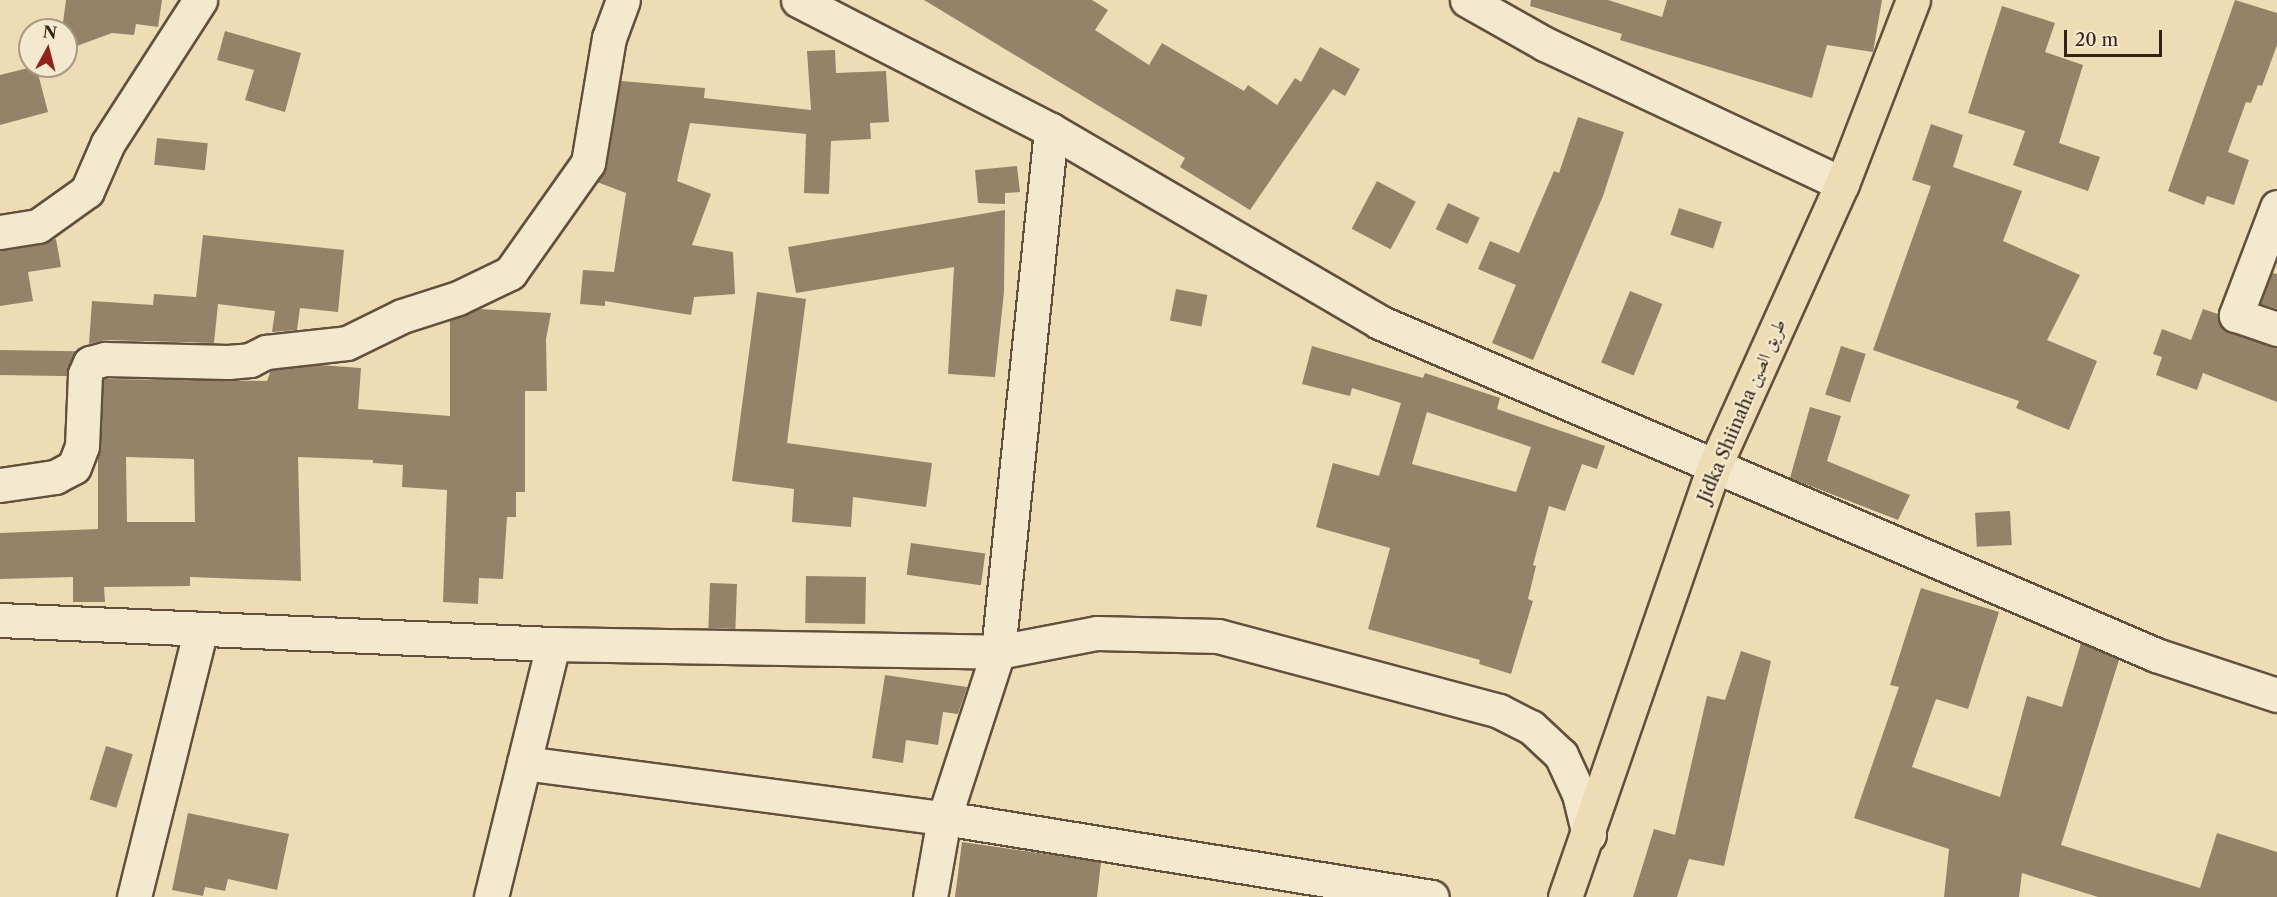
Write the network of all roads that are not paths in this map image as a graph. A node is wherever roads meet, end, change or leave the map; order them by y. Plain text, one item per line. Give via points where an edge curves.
1 (200, 0) edge
2 (623, 0) edge
3 (1467, 0) edge
4 (1914, 0) edge
5 (806, 1) edge
6 (1051, 130) junction
7 (1842, 184) junction
8 (2277, 207) edge
9 (0, 232) edge
10 (2277, 328) edge
11 (1715, 465) junction
12 (0, 485) edge
13 (0, 620) edge
14 (201, 629) junction
15 (553, 644) junction
16 (998, 652) junction
17 (2277, 695) edge
18 (524, 763) junction
19 (944, 818) junction
20 (1589, 835) junction
21 (134, 897) edge
22 (491, 897) edge
23 (930, 897) edge
24 (1432, 897) edge
25 (1565, 897) edge

1 - 9 street via 108,143 87,191 38,226
2 - 12 street via 609,38 588,163 510,273 458,298 402,316 347,344 266,352 250,360 228,362 105,359 90,363 85,374 82,446 74,467 55,477
3 - 7 street via 1545,44
4 - 7 main road, Jidka Shiinaha طريق الصين
5 - 6 street
6 - 11 street via 1379,322
6 - 16 street
7 - 11 main road, Jidka Shiinaha طريق الصين
8 - 10 street via 2236,315
11 - 17 street via 2156,655
11 - 20 main road, Jidka Shiinaha طريق الصين
13 - 14 street
14 - 15 street
14 - 21 street
15 - 16 street
15 - 18 street
16 - 19 street
16 - 20 street via 1096,633 1218,636 1499,711 1532,727 1561,754 1580,794
18 - 19 street
18 - 22 street
19 - 23 street
19 - 24 street
20 - 25 main road, Jidka Shiinaha طريق الصين

